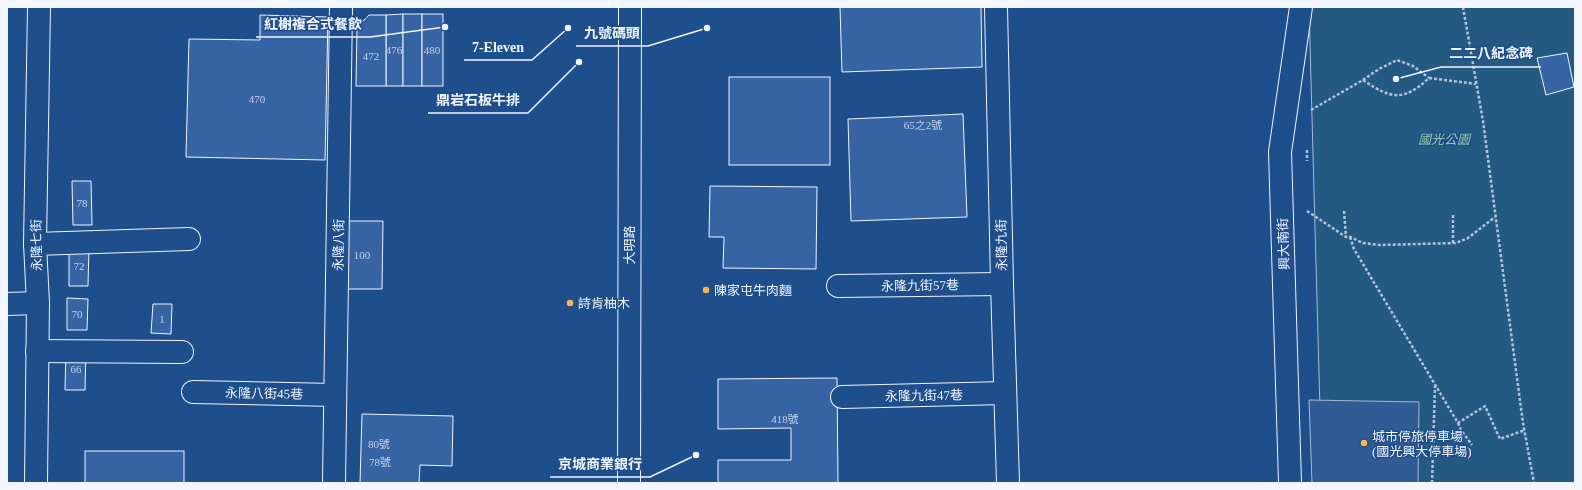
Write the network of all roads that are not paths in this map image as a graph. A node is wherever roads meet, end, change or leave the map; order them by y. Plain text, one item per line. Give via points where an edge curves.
1 (39, 7) edge
2 (341, 7) edge
3 (630, 7) edge
4 (996, 7) edge
5 (1301, 7) edge
6 (189, 239) dead end
7 (35, 244) junction
8 (1002, 284) junction
9 (838, 286) dead end
10 (38, 303) junction
11 (7, 304) edge
12 (37, 351) junction
13 (182, 352) dead end
14 (193, 392) dead end
15 (1005, 393) junction
16 (335, 395) junction
17 (842, 397) dead end
18 (36, 483) edge
19 (334, 483) edge
20 (629, 483) edge
21 (1008, 483) edge
22 (1290, 483) edge

1 - 7 street, 永隆七街
2 - 16 street, 永隆八街
3 - 20 street, 大明路
4 - 8 street, 永隆九街
5 - 22 street, 興大南街 via 1280,152
6 - 7 street
7 - 10 street, 永隆七街
8 - 9 street, 永隆九街57巷
8 - 15 street, 永隆九街
10 - 11 street
10 - 12 street, 永隆七街
12 - 13 street
12 - 18 street, 永隆七街
14 - 16 street, 永隆八街45巷
15 - 17 street, 永隆九街47巷
15 - 21 street, 永隆九街
16 - 19 street, 永隆八街

